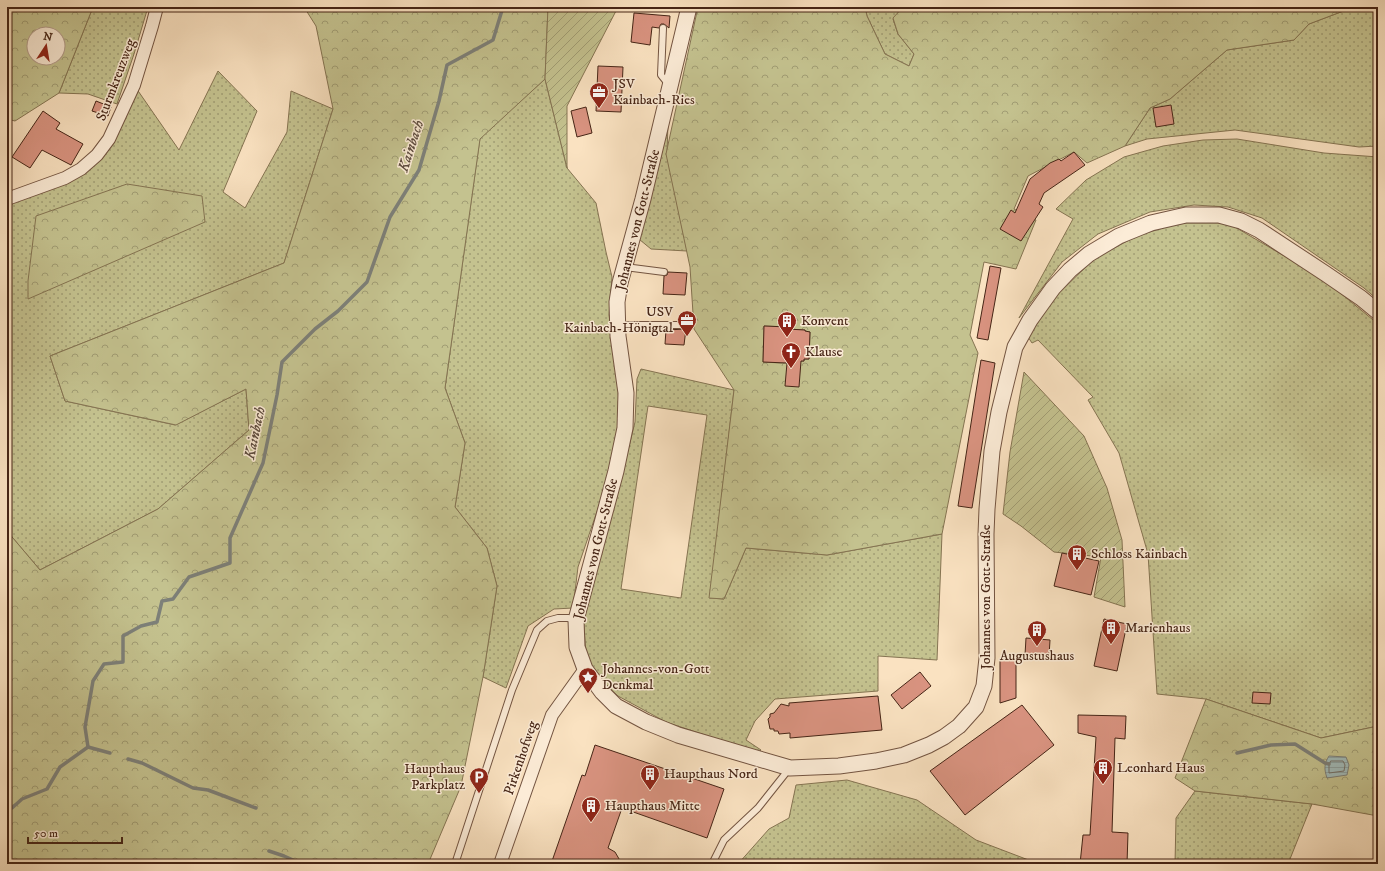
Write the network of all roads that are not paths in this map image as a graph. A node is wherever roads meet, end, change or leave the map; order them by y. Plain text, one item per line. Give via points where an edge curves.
1 (157, 7) edge
2 (689, 7) edge
3 (663, 28) dead end
4 (671, 86) junction
5 (7, 199) edge
6 (625, 267) junction
7 (664, 272) dead end
8 (1378, 312) edge
9 (618, 325) junction
10 (684, 325) dead end
11 (576, 620) junction
12 (585, 669) junction
13 (790, 768) junction
14 (455, 864) edge
15 (500, 864) edge
16 (712, 864) edge

1 - 5 street, Sturmkreuzweg via 134,86 109,139 97,155 66,178
2 - 4 street, Johannes von Gott-Straße
3 - 4 lane via 661,75
4 - 6 street, Johannes von Gott-Straße
6 - 7 lane
6 - 9 street, Johannes von Gott-Straße via 617,302
8 - 13 street, Johannes von Gott-Straße via 1338,282 1259,230 1241,221 1219,215 1186,215 1151,223 1119,236 1089,254 1053,288 1030,320 1015,346 1008,373 992,451 986,521 987,658 984,686 976,707 959,726 944,737 904,755 839,766
9 - 10 lane
9 - 11 street, Johannes von Gott-Straße via 626,393 625,428
11 - 12 street, Johannes von Gott-Straße via 577,647
11 - 14 lane via 558,618 548,621 536,630 512,690
12 - 13 street, Johannes von Gott-Straße via 616,706 646,722 678,735
12 - 15 street, Pirkenhofweg via 552,715
13 - 16 lane via 758,808 724,840

